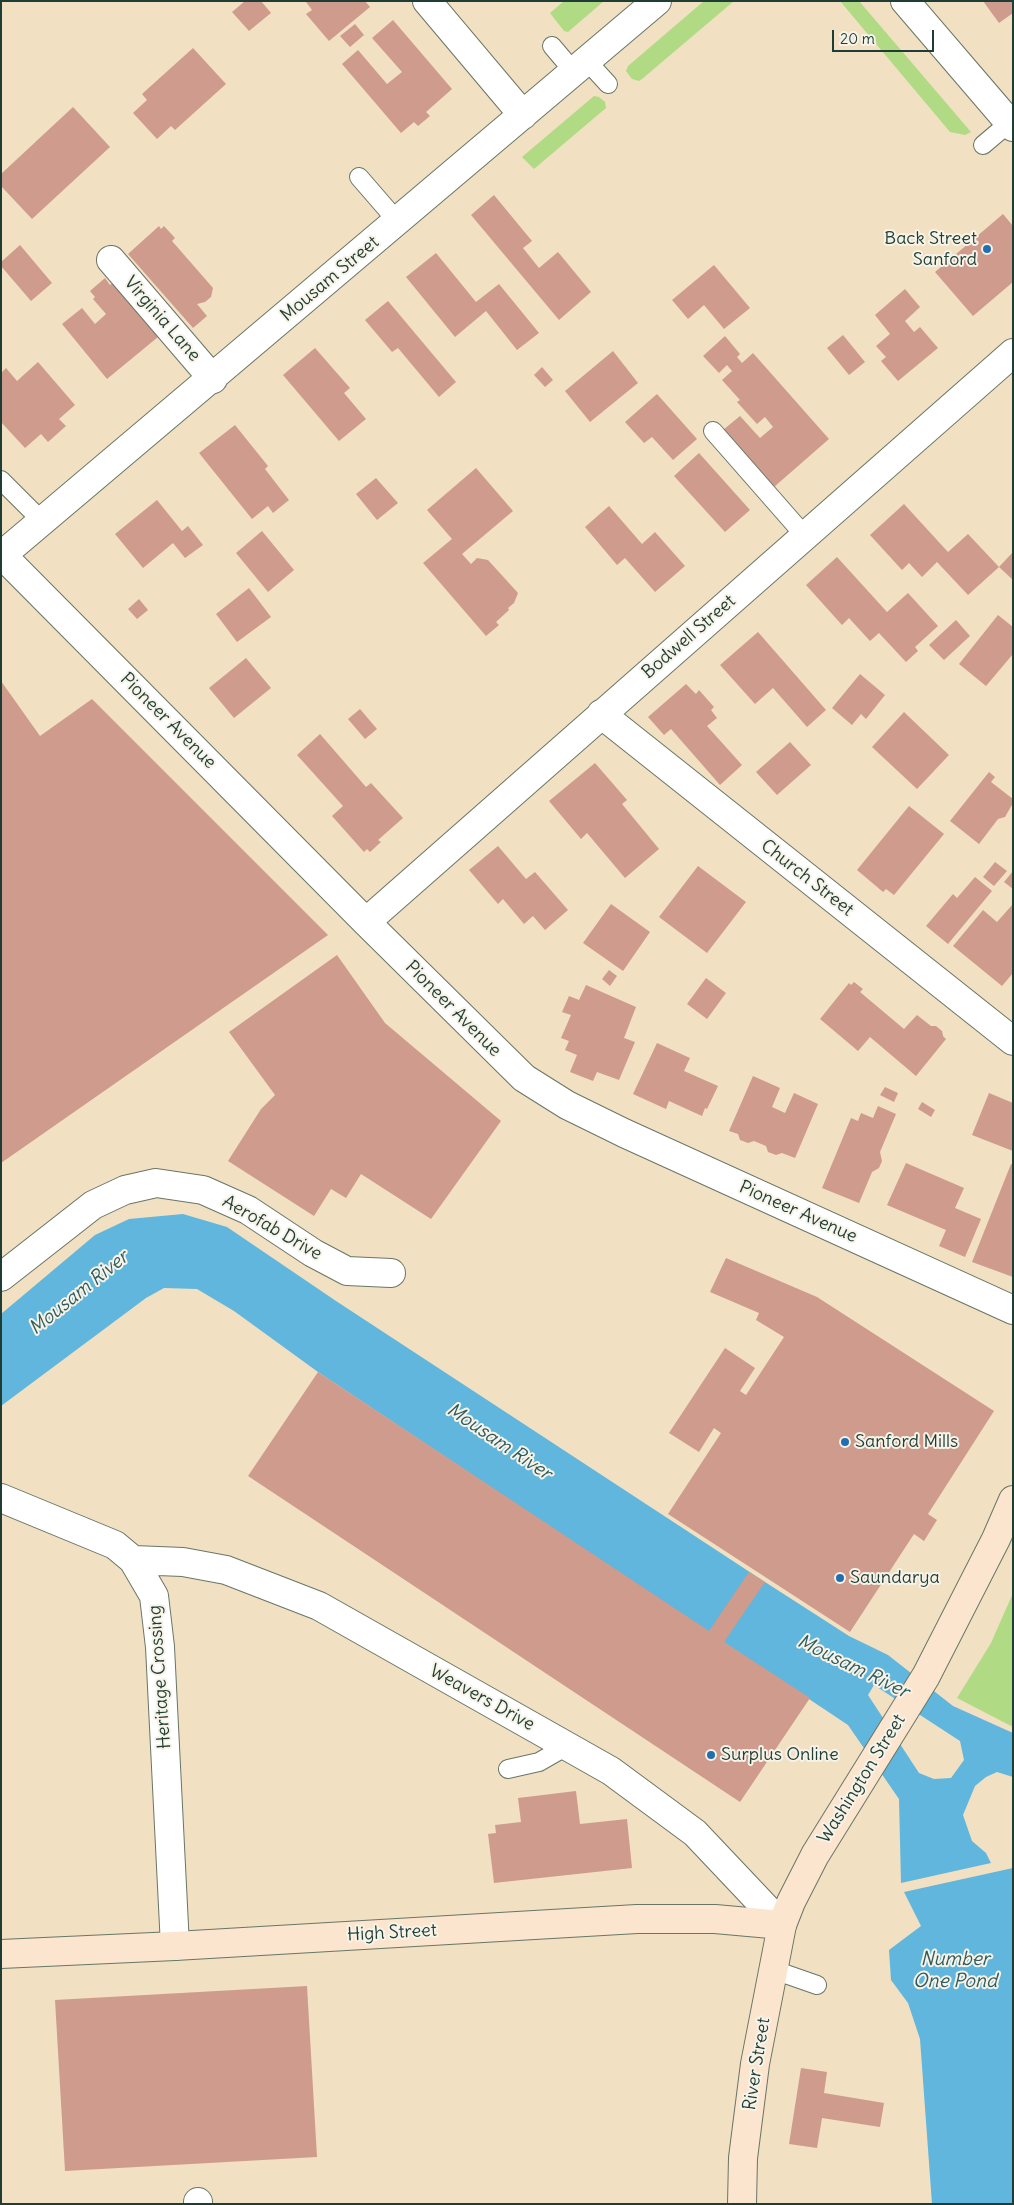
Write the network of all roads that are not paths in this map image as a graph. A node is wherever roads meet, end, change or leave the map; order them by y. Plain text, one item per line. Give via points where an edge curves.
1 (428, 1) edge
2 (657, 1) edge
3 (905, 1) edge
4 (552, 46) dead end
5 (580, 67) junction
6 (608, 84) dead end
7 (523, 115) junction
8 (1011, 125) edge
9 (983, 145) dead end
10 (359, 177) dead end
11 (398, 222) junction
12 (111, 260) dead end
13 (1013, 353) edge
14 (213, 379) junction
15 (713, 431) dead end
16 (1, 480) edge
17 (42, 521) junction
18 (805, 536) junction
19 (2, 555) edge
20 (601, 714) junction
21 (366, 922) junction
22 (1010, 1033) edge
23 (391, 1273) dead end
24 (1, 1277) edge
25 (1013, 1310) edge
26 (1, 1498) edge
27 (1013, 1500) edge
28 (133, 1560) junction
29 (567, 1746) junction
30 (508, 1769) dead end
31 (782, 1925) junction
32 (174, 1946) junction
33 (1, 1954) edge
34 (774, 1970) junction
35 (817, 1985) dead end
36 (742, 2204) edge

1 - 7 street
2 - 5 street, Mousam Street
3 - 8 street
4 - 5 lane
5 - 6 lane
5 - 7 street, Mousam Street
7 - 11 street, Mousam Street
8 - 9 lane
10 - 11 lane
11 - 14 street, Mousam Street
12 - 14 street, Virginia Lane
13 - 18 street, Bodwell Street
14 - 17 street, Mousam Street
15 - 18 lane
16 - 17 lane
17 - 19 street, Mousam Street
18 - 20 street, Bodwell Street
19 - 21 street, Pioneer Avenue
20 - 21 street, Bodwell Street
20 - 22 street, Church Street
21 - 25 street, Pioneer Avenue via 524,1078 567,1105
23 - 24 street, Aerofab Drive via 347,1271 248,1210 203,1190 156,1183 125,1190 93,1205
26 - 28 street, Heritage Crossing via 115,1545
27 - 31 street, Washington Street via 926,1676 815,1855
28 - 29 street, Weavers Drive via 183,1562 226,1570 319,1606
28 - 32 street, Heritage Crossing via 154,1596 160,1647
29 - 30 lane via 539,1762
29 - 31 street, Weavers Drive via 611,1771 695,1833
31 - 32 street, High Street via 715,1919 637,1919
31 - 34 street, River Street
32 - 33 street, High Street
34 - 35 lane
34 - 36 street, River Street via 755,2064 743,2158

